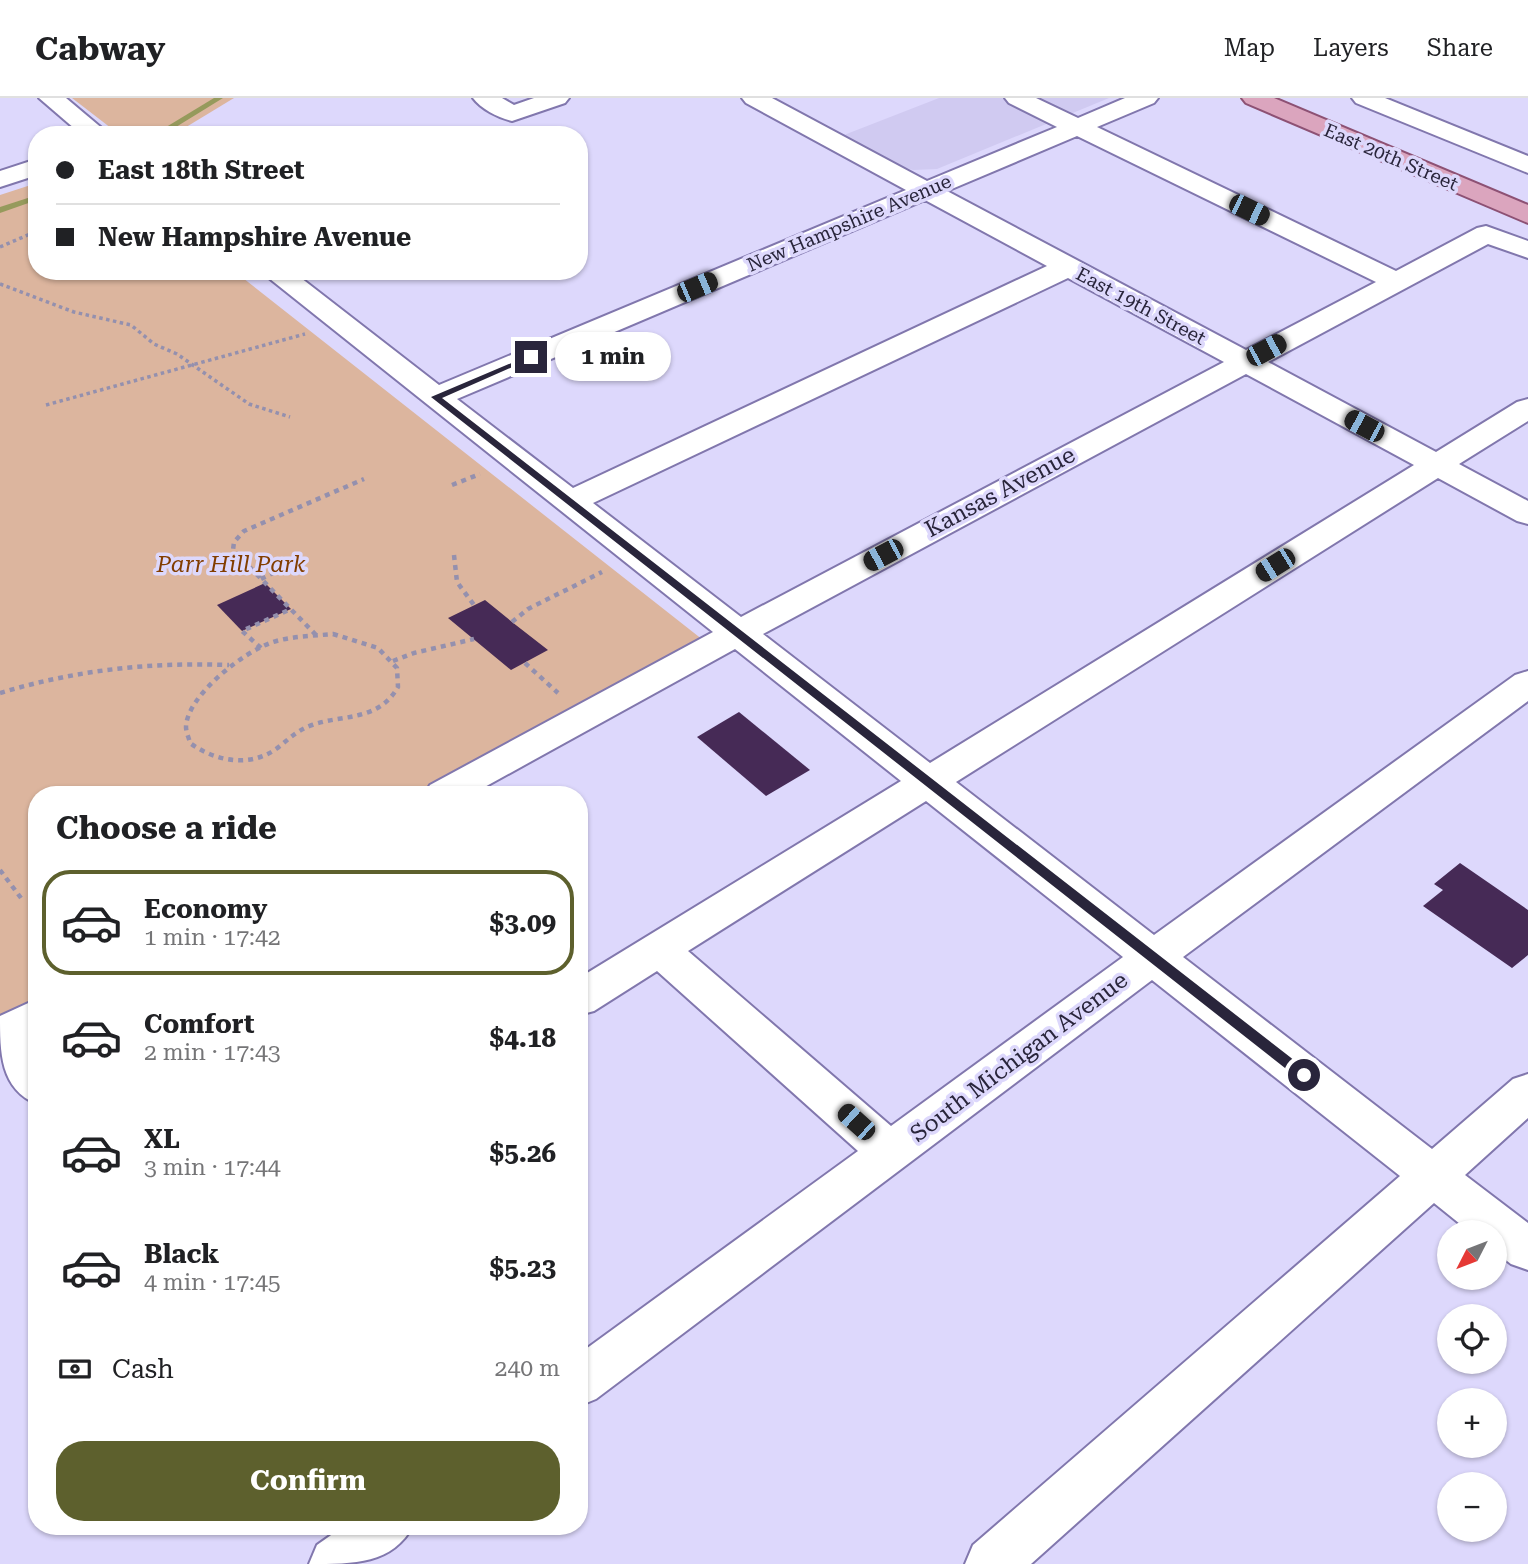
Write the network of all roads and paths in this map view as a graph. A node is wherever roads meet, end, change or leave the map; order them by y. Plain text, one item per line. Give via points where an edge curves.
1 (51, 98) edge
2 (485, 98) edge
3 (557, 98) edge
4 (754, 98) edge
5 (1017, 98) edge
6 (1146, 98) edge
7 (1254, 98) edge
8 (1364, 98) edge
9 (87, 126) edge
10 (1077, 127) junction
11 (1528, 165) edge
12 (28, 170) edge
13 (0, 180) edge
14 (926, 191) junction
15 (1528, 215) edge
16 (28, 235) edge
17 (0, 247) edge
18 (1528, 250) edge
19 (1068, 267) junction
20 (285, 280) edge
21 (1396, 281) junction
22 (0, 284) edge
23 (336, 320) junction
24 (1244, 361) junction
25 (191, 366) junction
26 (436, 397) junction
27 (46, 405) dead end
28 (1528, 408) edge
29 (290, 417) dead end
30 (1436, 464) junction
31 (481, 473) dead end
32 (364, 479) dead end
33 (452, 485) dead end
34 (569, 502) junction
35 (1528, 514) edge
36 (454, 555) dead end
37 (283, 568) dead end
38 (603, 572) dead end
39 (261, 579) junction
40 (474, 605) dead end
41 (290, 609) junction
42 (512, 622) dead end
43 (738, 633) junction
44 (317, 636) junction
45 (474, 639) dead end
46 (261, 648) junction
47 (393, 661) junction
48 (525, 663) dead end
49 (230, 665) junction
50 (1528, 683) edge
51 (0, 693) edge
52 (559, 694) dead end
53 (928, 782) junction
54 (458, 786) edge
55 (0, 870) edge
56 (21, 898) dead end
57 (659, 949) junction
58 (1153, 957) junction
59 (588, 993) edge
60 (28, 1021) edge
61 (0, 1036) edge
62 (28, 1074) edge
63 (1528, 1092) edge
64 (890, 1152) junction
65 (1433, 1176) junction
66 (1528, 1250) edge
67 (588, 1376) edge
68 (992, 1564) edge

1 - 9 street
2 - 3 street via 512,114
4 - 14 street, East 19th Street
5 - 10 street
6 - 10 street, New Hampshire Avenue
7 - 15 main road, East 20th Street
8 - 11 street
10 - 14 street, New Hampshire Avenue
10 - 21 street
12 - 13 street
14 - 19 street, East 19th Street
14 - 26 street, New Hampshire Avenue
16 - 17 path
18 - 21 street, Kansas Avenue via 1486,234
19 - 24 street, East 19th Street
19 - 34 street
20 - 23 street
21 - 24 street, Kansas Avenue
22 - 25 path via 74,312 131,325
23 - 25 path via 299,336
23 - 26 street
24 - 30 street, East 19th Street
24 - 43 street, Kansas Avenue
25 - 27 path
25 - 29 path via 249,404
26 - 34 street
28 - 30 street
30 - 35 street, East 19th Street
30 - 53 street
31 - 33 path
32 - 39 path via 244,531 233,550
34 - 43 street
36 - 40 path via 452,572
37 - 39 path
38 - 42 path via 528,609
39 - 41 path
41 - 44 path
41 - 46 path via 242,631
43 - 53 street
43 - 54 street, Kansas Avenue
44 - 46 path
44 - 47 path via 333,634 359,640
45 - 47 path
46 - 49 path
47 - 49 path via 400,676 397,691 371,714 303,727 267,754 221,760 190,743 185,732 189,713
48 - 52 path
49 - 51 path via 170,663 97,670
50 - 58 street, South Michigan Avenue
53 - 57 street
53 - 58 street
55 - 56 path
57 - 59 street
57 - 64 street
58 - 64 street, South Michigan Avenue
58 - 65 street
60 - 61 street
61 - 62 street
63 - 65 street
64 - 67 street, South Michigan Avenue
65 - 66 street
65 - 68 street

